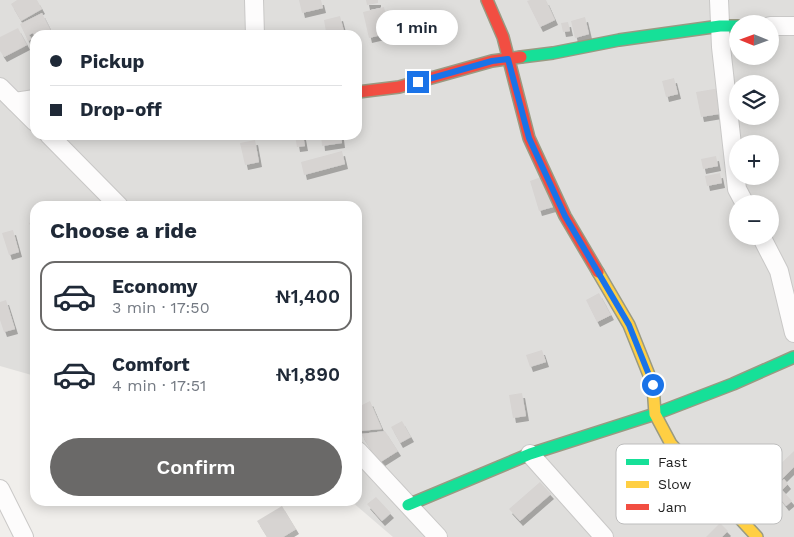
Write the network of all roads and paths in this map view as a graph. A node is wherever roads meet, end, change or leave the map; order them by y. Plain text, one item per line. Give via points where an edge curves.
1 (254, 0) edge
2 (487, 0) edge
3 (732, 0) edge
4 (724, 17) edge
5 (779, 26) edge
6 (794, 26) edge
7 (255, 30) edge
8 (508, 59) junction
9 (0, 87) edge
10 (362, 92) edge
11 (30, 100) edge
12 (15, 102) junction
13 (30, 117) edge
14 (54, 140) edge
15 (740, 195) edge
16 (114, 201) edge
17 (766, 245) edge
18 (794, 333) edge
19 (794, 357) edge
20 (655, 414) junction
21 (671, 444) edge
22 (530, 454) junction
23 (362, 455) edge
24 (0, 489) edge
25 (408, 505) junction
26 (745, 524) edge
27 (24, 537) edge
28 (438, 537) edge
29 (604, 537) edge
30 (757, 537) edge

1 - 7 street
2 - 8 street via 503,37
3 - 4 street
4 - 8 street via 554,53
4 - 15 street via 721,47
5 - 6 street
8 - 10 street via 399,88
8 - 20 street via 529,138 565,216 629,325 653,385
9 - 12 street
11 - 12 street
12 - 13 street
14 - 16 street
17 - 18 street via 779,271
19 - 20 street
20 - 21 street
20 - 22 street
22 - 25 street
22 - 29 street
23 - 25 street
24 - 27 street
25 - 28 street
26 - 30 street

